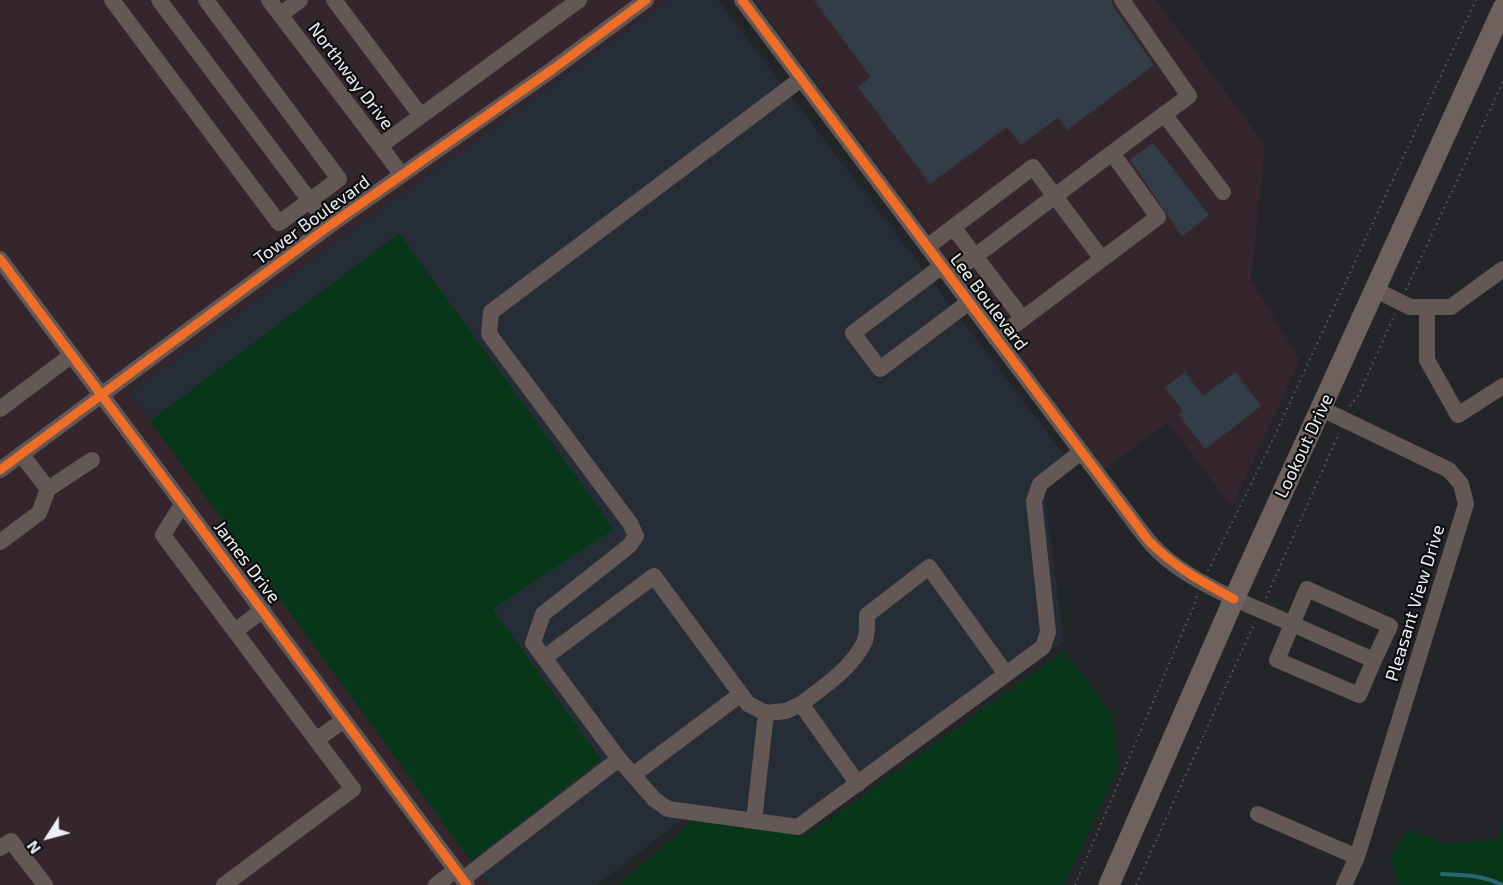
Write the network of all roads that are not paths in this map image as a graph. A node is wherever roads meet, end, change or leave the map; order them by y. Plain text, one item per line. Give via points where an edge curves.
1 (112, 0) edge
2 (207, 0) edge
3 (269, 0) edge
4 (300, 0) edge
5 (334, 0) edge
6 (579, 0) edge
7 (742, 0) edge
8 (1122, 0) edge
9 (160, 1) edge
10 (634, 3) edge
11 (1503, 8) edge
12 (280, 15) junction
13 (801, 79) junction
14 (1164, 114) junction
15 (421, 116) junction
16 (380, 146) junction
17 (1112, 153) junction
18 (402, 175) junction
19 (1223, 192) dead end
20 (1054, 197) junction
21 (310, 201) junction
22 (329, 226) junction
23 (953, 227) junction
24 (927, 247) junction
25 (975, 256) junction
26 (0, 259) edge
27 (1102, 259) junction
28 (1503, 269) edge
29 (945, 271) junction
30 (1376, 290) junction
31 (969, 302) junction
32 (1427, 307) junction
33 (1023, 319) junction
34 (996, 339) junction
35 (72, 355) junction
36 (1503, 386) edge
37 (101, 396) junction
38 (0, 409) edge
39 (1322, 409) junction
40 (1081, 452) junction
41 (21, 454) junction
42 (92, 460) dead end
43 (0, 470) edge
44 (48, 489) junction
45 (183, 503) junction
46 (0, 542) edge
47 (1234, 599) junction
48 (263, 610) junction
49 (1293, 625) junction
50 (235, 631) junction
51 (544, 658) junction
52 (1374, 660) junction
53 (1006, 674) junction
54 (741, 694) junction
55 (801, 704) junction
56 (766, 713) junction
57 (344, 720) junction
58 (316, 740) junction
59 (619, 759) junction
60 (633, 775) junction
61 (858, 784) junction
62 (1258, 814) dead end
63 (754, 821) junction
64 (0, 848) edge
65 (1357, 857) junction
66 (462, 878) edge
67 (45, 885) edge
68 (224, 885) edge
69 (436, 885) edge
70 (1109, 885) edge
71 (1344, 885) edge

1 - 21 street via 279,223
2 - 21 street via 339,179
3 - 12 street, Northway Drive
4 - 12 street
5 - 15 street
6 - 15 street
7 - 13 street, Lee Boulevard
8 - 14 street via 1189,96
9 - 21 street
10 - 18 street, Tower Boulevard via 553,69
11 - 30 main road, Lookout Drive
12 - 16 street, Northway Drive
13 - 24 street, Lee Boulevard
13 - 51 street via 491,312 489,334 636,536 629,546 543,614 533,643
14 - 17 street
14 - 19 street
15 - 16 street
16 - 18 street, Northway Drive
17 - 20 street
17 - 27 street via 1158,216
18 - 22 street, Tower Boulevard
20 - 23 street via 1032,167
20 - 25 street
20 - 27 street
21 - 22 street
22 - 37 street, Tower Boulevard
23 - 24 street
23 - 25 street
24 - 29 street, Lee Boulevard
25 - 29 street
25 - 33 street
26 - 35 street, James Drive
27 - 33 street
28 - 32 street via 1450,307
29 - 31 street, Lee Boulevard
29 - 31 street via 853,333 880,369
30 - 32 street via 1410,307
30 - 39 main road, Lookout Drive
31 - 34 street, Lee Boulevard
32 - 36 street via 1427,360 1458,414
33 - 34 street
34 - 40 street, Lee Boulevard
35 - 37 street, James Drive
35 - 38 street
37 - 41 street, Tower Boulevard
37 - 45 street, James Drive
39 - 47 main road, Lookout Drive
39 - 65 street, Pleasant View Drive via 1449,470 1461,484 1466,504
40 - 47 street, Lee Boulevard via 1165,558
40 - 53 street via 1040,484 1034,501 1048,632 1043,647
41 - 43 street, Tower Boulevard
41 - 44 street
42 - 44 street
44 - 46 street via 39,513
45 - 48 street, James Drive
45 - 50 street via 163,535
47 - 49 street, Lee Boulevard
47 - 70 main road, Lookout Drive
48 - 50 street
48 - 57 street, James Drive
49 - 52 street, Lee Boulevard
49 - 52 street via 1277,660 1359,695
49 - 52 street via 1307,590 1390,626
50 - 58 street
51 - 54 street via 654,576
51 - 59 street
53 - 55 street via 928,567 867,615 866,641 856,656
53 - 61 street
54 - 56 street via 748,704
54 - 60 street
55 - 56 street via 786,711
55 - 61 street
56 - 63 street
57 - 58 street
57 - 66 street, James Drive
58 - 68 street via 352,789
59 - 60 street
59 - 66 street
60 - 63 street via 654,800 668,809
61 - 63 street via 798,827
62 - 65 street
64 - 67 street via 11,841
65 - 71 street, Pleasant View Drive
66 - 69 street

